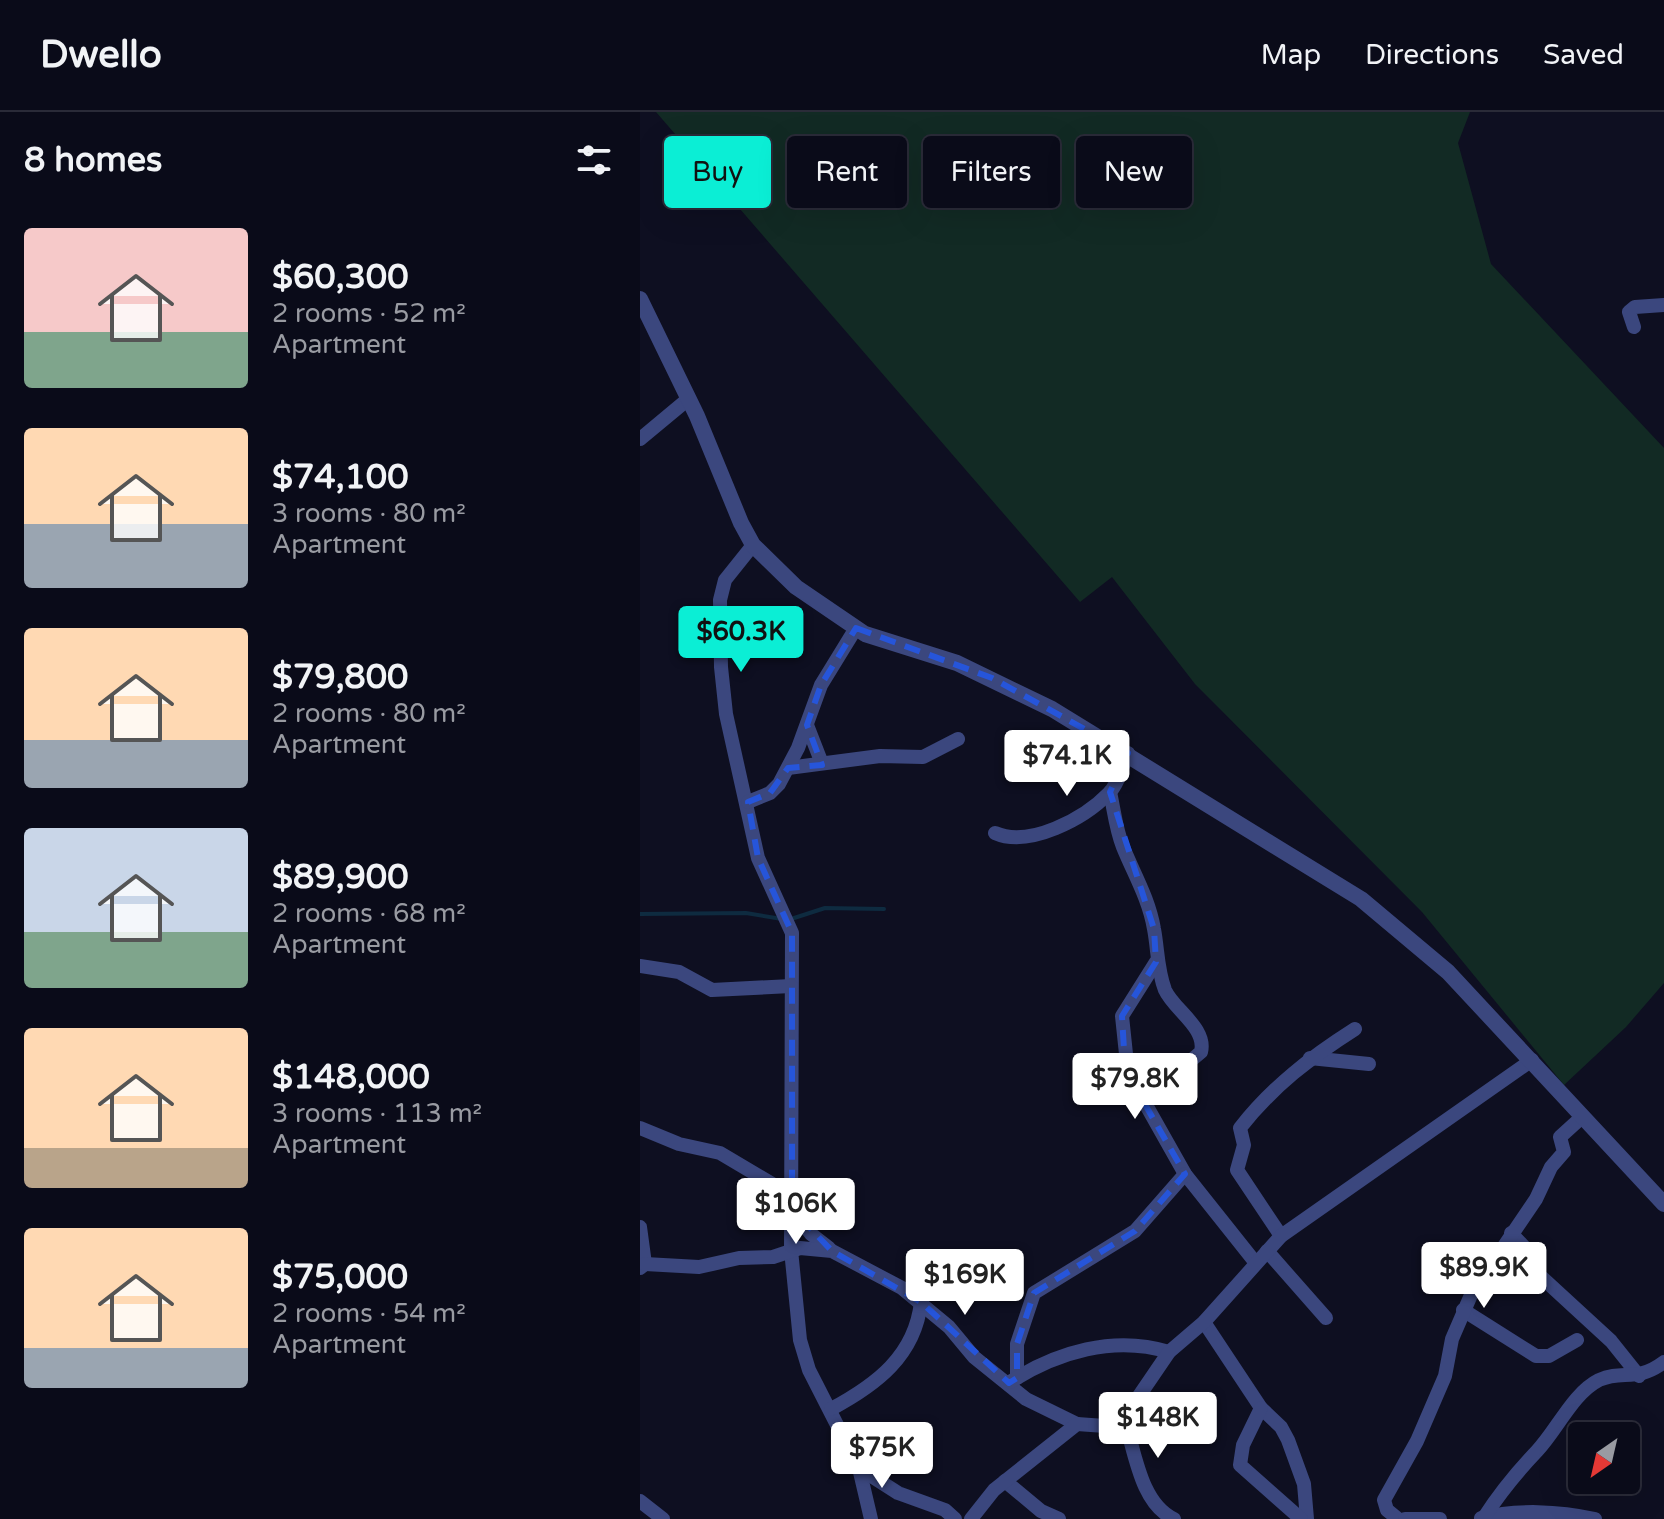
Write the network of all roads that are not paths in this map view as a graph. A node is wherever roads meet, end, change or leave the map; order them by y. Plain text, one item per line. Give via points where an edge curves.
1 (640, 299) edge
2 (1664, 305) edge
3 (1634, 327) dead end
4 (687, 400) junction
5 (640, 439) edge
6 (753, 545) junction
7 (856, 628) junction
8 (807, 725) junction
9 (958, 739) dead end
10 (1128, 753) junction
11 (821, 761) junction
12 (788, 768) junction
13 (1110, 792) junction
14 (748, 802) junction
15 (995, 833) dead end
16 (1156, 962) junction
17 (640, 966) edge
18 (791, 986) junction
19 (1355, 1029) dead end
20 (1310, 1058) junction
21 (1532, 1060) junction
22 (1369, 1064) dead end
23 (1144, 1100) junction
24 (1582, 1117) junction
25 (640, 1128) edge
26 (1185, 1174) junction
27 (791, 1202) junction
28 (1664, 1204) edge
29 (640, 1227) edge
30 (1511, 1233) junction
31 (1281, 1236) junction
32 (791, 1250) junction
33 (832, 1251) junction
34 (1267, 1251) junction
35 (1255, 1262) junction
36 (642, 1266) edge
37 (921, 1302) junction
38 (1463, 1310) junction
39 (1326, 1318) dead end
40 (1204, 1322) junction
41 (1577, 1340) dead end
42 (1169, 1352) junction
43 (1664, 1362) edge
44 (1639, 1376) junction
45 (1013, 1380) junction
46 (1261, 1408) junction
47 (831, 1409) junction
48 (1124, 1418) junction
49 (1077, 1424) junction
50 (859, 1468) junction
51 (1005, 1481) junction
52 (640, 1501) edge
53 (663, 1519) edge
54 (871, 1519) edge
55 (955, 1519) edge
56 (971, 1519) edge
57 (1059, 1519) edge
58 (1174, 1519) edge
59 (1304, 1519) edge
60 (1398, 1519) edge
61 (1405, 1519) edge
62 (1440, 1519) edge
63 (1481, 1519) edge
64 (1595, 1519) edge

1 - 4 street
2 - 3 street via 1635,307 1629,312
4 - 5 street
4 - 6 street
6 - 7 street via 796,587
6 - 14 street via 731,571 720,600 726,714
7 - 8 street via 821,685
7 - 10 street via 992,678
8 - 11 street
8 - 12 street
9 - 11 street via 923,757
10 - 13 street
10 - 21 street via 1361,899 1448,972
11 - 12 street
12 - 14 street via 770,793
13 - 15 street via 1039,835 1017,840
13 - 16 street via 1121,842 1154,929
14 - 18 street via 758,858 792,933
16 - 23 street via 1122,1016 1128,1073
16 - 23 street via 1167,993 1194,1026 1203,1050
17 - 18 street via 679,972 712,990
18 - 27 street
19 - 20 street
20 - 22 street
20 - 31 street via 1276,1086 1240,1128 1244,1145 1237,1170
21 - 24 street
21 - 31 street
23 - 26 street
24 - 28 street
24 - 30 street via 1560,1137 1564,1152
25 - 27 street via 720,1153
26 - 35 street
26 - 45 street via 1135,1231 1034,1293 1017,1344
27 - 32 street
27 - 33 street via 811,1234
29 - 36 street
30 - 38 street
30 - 44 street via 1527,1250 1536,1272 1611,1341
31 - 34 street
32 - 33 street
32 - 36 street via 699,1267
32 - 47 street via 800,1340 809,1370
33 - 37 street
34 - 35 street
34 - 39 street
35 - 40 street
37 - 45 street via 974,1357
37 - 47 street via 908,1348 889,1370
38 - 41 street via 1536,1356 1549,1356
38 - 60 street via 1445,1376 1384,1500
40 - 42 street
40 - 46 street
42 - 45 street via 1129,1345 1087,1349 1053,1358
42 - 48 street
43 - 44 street
44 - 63 street via 1604,1378 1590,1387
45 - 49 street via 1035,1406
46 - 59 street via 1288,1440 1304,1484
46 - 59 street via 1243,1445 1240,1465
47 - 50 street
48 - 49 street via 1105,1426
48 - 58 street via 1153,1502
49 - 51 street
50 - 54 street
50 - 55 street
51 - 56 street
51 - 57 street
52 - 53 street
61 - 62 street
63 - 64 street via 1553,1513

